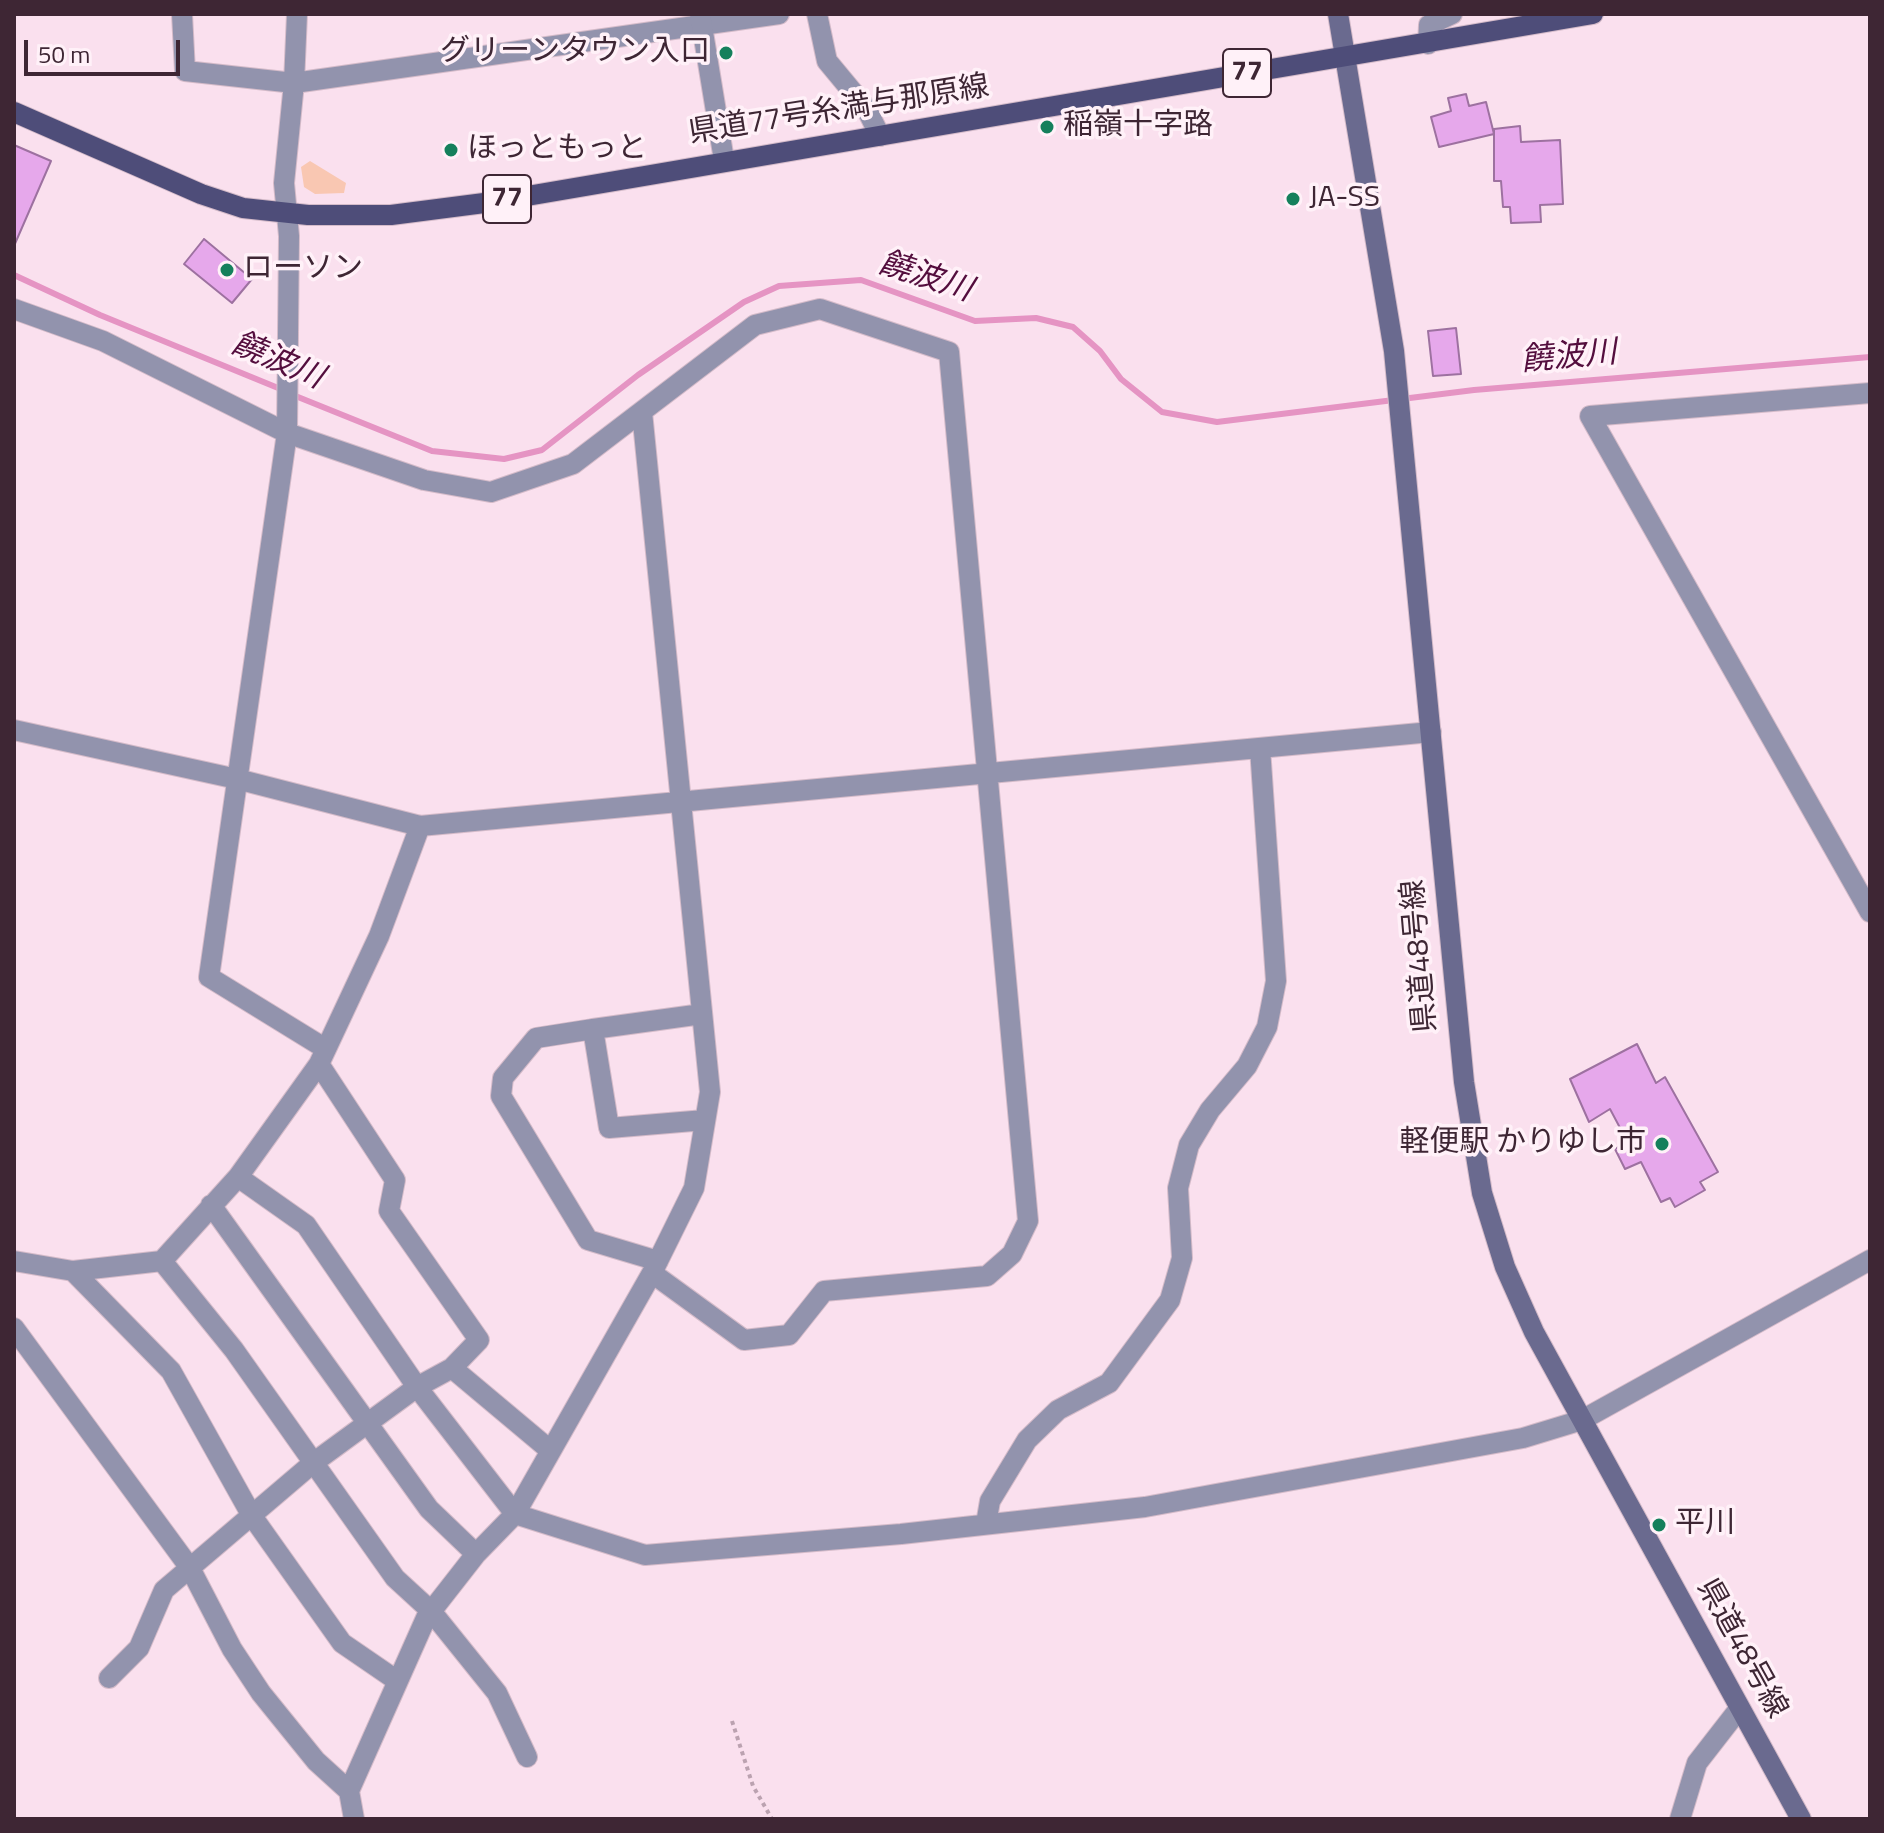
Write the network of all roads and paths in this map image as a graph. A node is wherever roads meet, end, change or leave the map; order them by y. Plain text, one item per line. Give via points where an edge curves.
1 (182, 14) edge
2 (297, 14) edge
3 (779, 14) edge
4 (817, 14) edge
5 (1338, 14) edge
6 (1452, 14) edge
7 (1593, 14) edge
8 (701, 19) edge
9 (1428, 44) junction
10 (1346, 59) junction
11 (294, 83) junction
12 (14, 112) edge
13 (880, 136) junction
14 (724, 160) junction
15 (288, 214) junction
16 (14, 309) edge
17 (1870, 393) edge
18 (642, 412) junction
19 (287, 433) junction
20 (14, 730) edge
21 (1431, 732) junction
22 (1260, 748) junction
23 (986, 773) junction
24 (237, 779) junction
25 (682, 799) junction
26 (420, 826) junction
27 (1870, 912) edge
28 (702, 1014) junction
29 (593, 1029) junction
30 (323, 1057) junction
31 (705, 1120) junction
32 (238, 1177) junction
33 (211, 1205) junction
34 (1870, 1260) edge
35 (14, 1261) edge
36 (162, 1261) junction
37 (655, 1267) junction
38 (73, 1271) junction
39 (14, 1328) edge
40 (452, 1368) junction
41 (417, 1387) junction
42 (1582, 1420) junction
43 (368, 1424) junction
44 (551, 1451) junction
45 (313, 1463) junction
46 (515, 1514) junction
47 (252, 1516) junction
48 (986, 1524) junction
49 (476, 1554) junction
50 (190, 1568) junction
51 (431, 1611) junction
52 (109, 1678) dead end
53 (396, 1680) junction
54 (1739, 1709) junction
55 (732, 1721) dead end
56 (527, 1757) dead end
57 (349, 1791) junction
58 (354, 1819) edge
59 (772, 1819) edge
60 (1680, 1819) edge
61 (1801, 1819) edge

1 - 11 street via 185,71
2 - 11 street
3 - 8 street
4 - 13 street via 827,61 866,108
5 - 10 main road, 県道48号線
6 - 9 street via 1429,25
7 - 9 main road, 県道77号糸満与那原線 / 77
8 - 11 street
8 - 14 street
9 - 10 main road, 県道77号糸満与那原線 / 77
10 - 13 main road, 県道77号糸満与那原線 / 77
10 - 21 main road, 県道48号線 via 1394,351
11 - 15 street via 284,183
12 - 15 main road, 県道77号糸満与那原線 / 77 via 201,194 243,208
13 - 14 main road, 県道77号糸満与那原線 / 77
14 - 15 main road, 県道77号糸満与那原線 / 77 via 442,209
15 - 19 street
16 - 19 street via 103,341
17 - 27 street via 1590,416
18 - 19 street via 573,464 491,492 424,480
18 - 23 street via 755,325 820,309 949,352
18 - 25 street
19 - 24 street
20 - 24 street
21 - 22 street
21 - 42 main road, 県道48号線 via 1464,1082 1482,1193 1518,1298
22 - 23 street
22 - 48 street via 1276,981 1267,1027 1247,1066 1189,1145 1178,1188 1182,1258 1170,1300 1109,1383 1058,1410 1027,1440 990,1501
23 - 25 street
23 - 37 street via 1028,1221 1012,1254 987,1276 824,1291 789,1335 744,1340
24 - 26 street
24 - 30 street via 209,977
25 - 26 street
25 - 28 street
26 - 30 street via 379,936
28 - 29 street
28 - 31 street via 710,1092
29 - 31 street via 609,1128
29 - 37 street via 536,1038 503,1078 501,1096 588,1240
30 - 32 street
30 - 40 street via 395,1180 389,1211 479,1340
31 - 37 street via 694,1188
32 - 33 street
32 - 41 street via 306,1225
33 - 36 street
33 - 43 street
34 - 42 street
35 - 38 street
36 - 38 street
36 - 45 street via 234,1350
37 - 44 street
38 - 47 street via 171,1371
39 - 50 street
40 - 41 street
40 - 44 street
41 - 43 street
41 - 46 street
42 - 48 street via 1523,1438 1234,1494
42 - 54 main road, 県道48号線
43 - 45 street
43 - 49 street via 429,1509
44 - 46 street
45 - 47 street
45 - 51 street via 395,1578
46 - 48 street via 645,1555
46 - 49 street
47 - 50 street
47 - 53 street via 342,1643
49 - 51 street
50 - 52 street via 164,1590 139,1648
50 - 57 street via 261,1693 316,1761
51 - 53 street
51 - 56 street via 497,1693
53 - 57 street
54 - 60 street via 1697,1763
54 - 61 main road, 県道48号線
55 - 59 path via 753,1786
57 - 58 street

